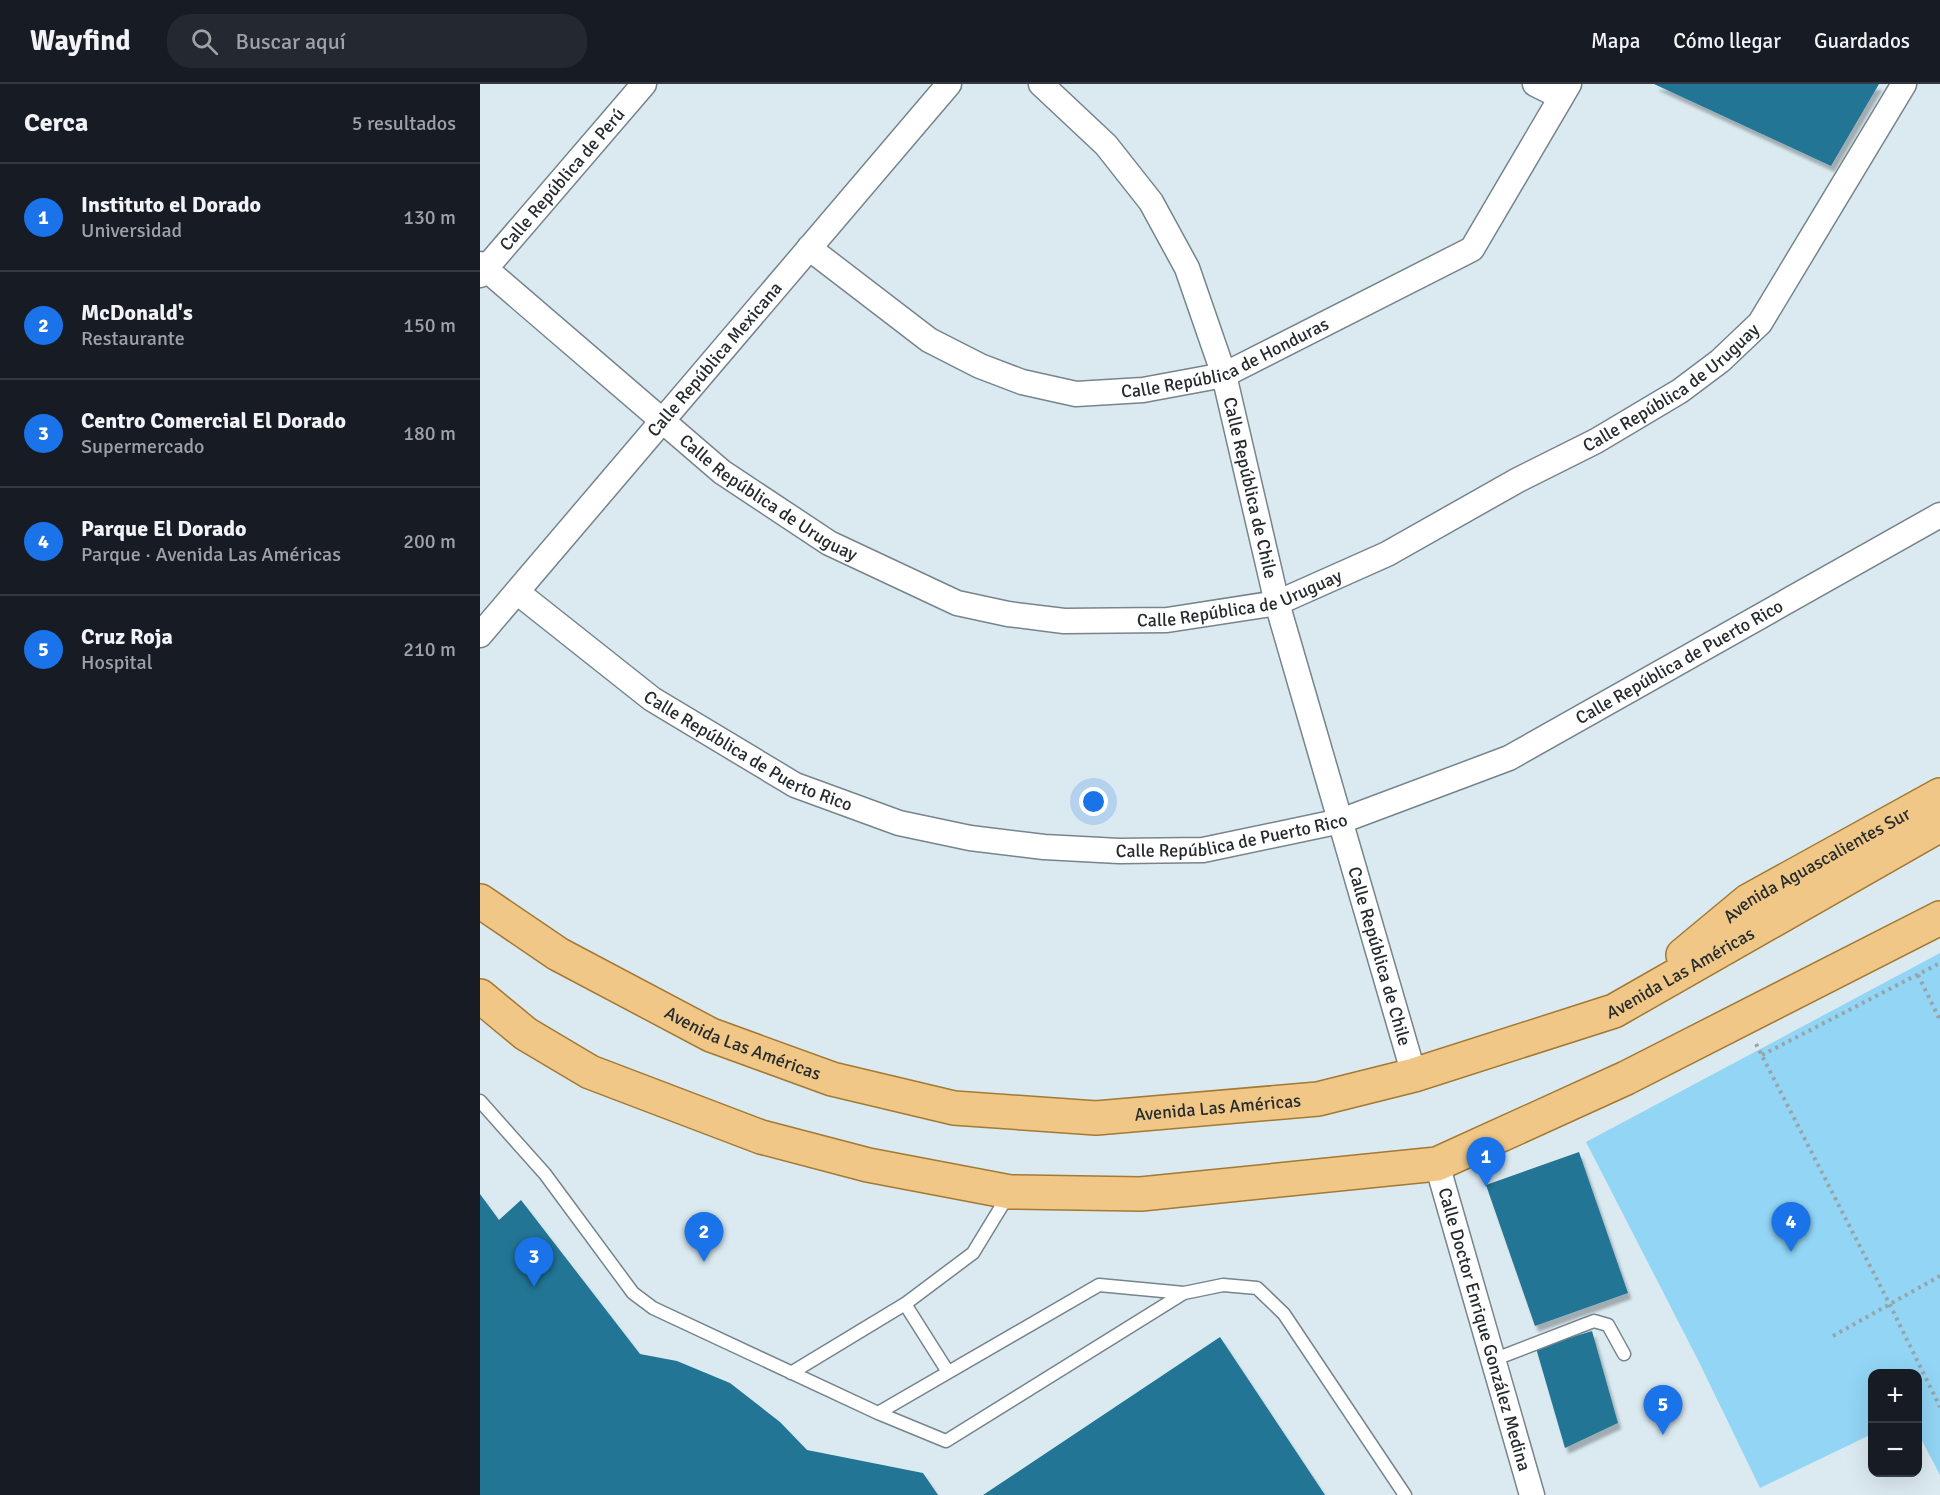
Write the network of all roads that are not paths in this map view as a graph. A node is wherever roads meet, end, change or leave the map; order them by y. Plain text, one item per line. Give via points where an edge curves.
1 (644, 84) edge
2 (949, 84) edge
3 (1041, 84) edge
4 (1535, 84) edge
5 (1904, 84) edge
6 (1565, 91) edge
7 (809, 248) junction
8 (482, 270) edge
9 (1224, 375) junction
10 (662, 421) junction
11 (1940, 515) edge
12 (517, 592) junction
13 (1277, 603) junction
14 (480, 635) edge
15 (1940, 795) edge
16 (1341, 821) junction
17 (1940, 825) edge
18 (480, 901) edge
19 (1940, 918) edge
20 (480, 996) edge
21 (1614, 1011) junction
22 (1414, 1075) junction
23 (480, 1101) edge
24 (1437, 1164) junction
25 (1010, 1192) junction
26 (1184, 1293) junction
27 (905, 1304) junction
28 (1624, 1354) dead end
29 (1493, 1360) junction
30 (948, 1372) junction
31 (791, 1373) junction
32 (878, 1413) junction
33 (1405, 1495) edge
34 (1532, 1495) edge

1 - 8 street, Calle República de Perú
2 - 7 street, Calle República Mexicana
3 - 9 street, Calle República de Chile via 1106,145 1151,202 1187,268
4 - 6 street
5 - 13 street, Calle República de Uruguay via 1760,323 1720,361 1680,391 1596,441 1387,554
6 - 9 street, Calle República de Honduras via 1472,249
7 - 9 street, Calle República de Honduras via 929,340 1022,382 1076,394 1143,390
7 - 10 street, Calle República Mexicana
8 - 10 street, Calle República de Uruguay
9 - 13 street, Calle República de Chile
10 - 12 street, Calle República Mexicana
10 - 13 street, Calle República de Uruguay via 722,472 829,543 957,603 1064,621 1167,620
11 - 16 street, Calle República de Puerto Rico via 1509,758
12 - 14 street, Calle República Mexicana
12 - 16 street, Calle República de Puerto Rico via 652,699 784,779 899,823 969,838 1119,852 1203,850
13 - 16 street, Calle República de Chile
15 - 21 main road, Avenida Aguascalientes Sur via 1748,901
16 - 22 street, Calle República de Chile
17 - 21 main road, Avenida Las Américas
18 - 22 main road, Avenida Las Américas via 558,954 711,1035 832,1078 954,1108 1096,1118 1317,1099
19 - 24 main road via 1626,1078
20 - 25 main road via 526,1034 590,1072 760,1137 868,1165
21 - 22 main road, Avenida Las Américas
23 - 31 lane via 545,1174 633,1293 653,1308
24 - 25 main road via 1141,1194
24 - 29 street, Calle Doctor Enrique González Medina
25 - 27 lane via 974,1254
26 - 30 lane via 1099,1285
26 - 32 lane via 946,1441
26 - 33 lane via 1223,1285 1257,1288 1284,1314
27 - 30 lane
27 - 31 lane
28 - 29 lane via 1608,1325 1594,1321
29 - 34 street, Calle Doctor Enrique González Medina
30 - 32 lane
31 - 32 lane

